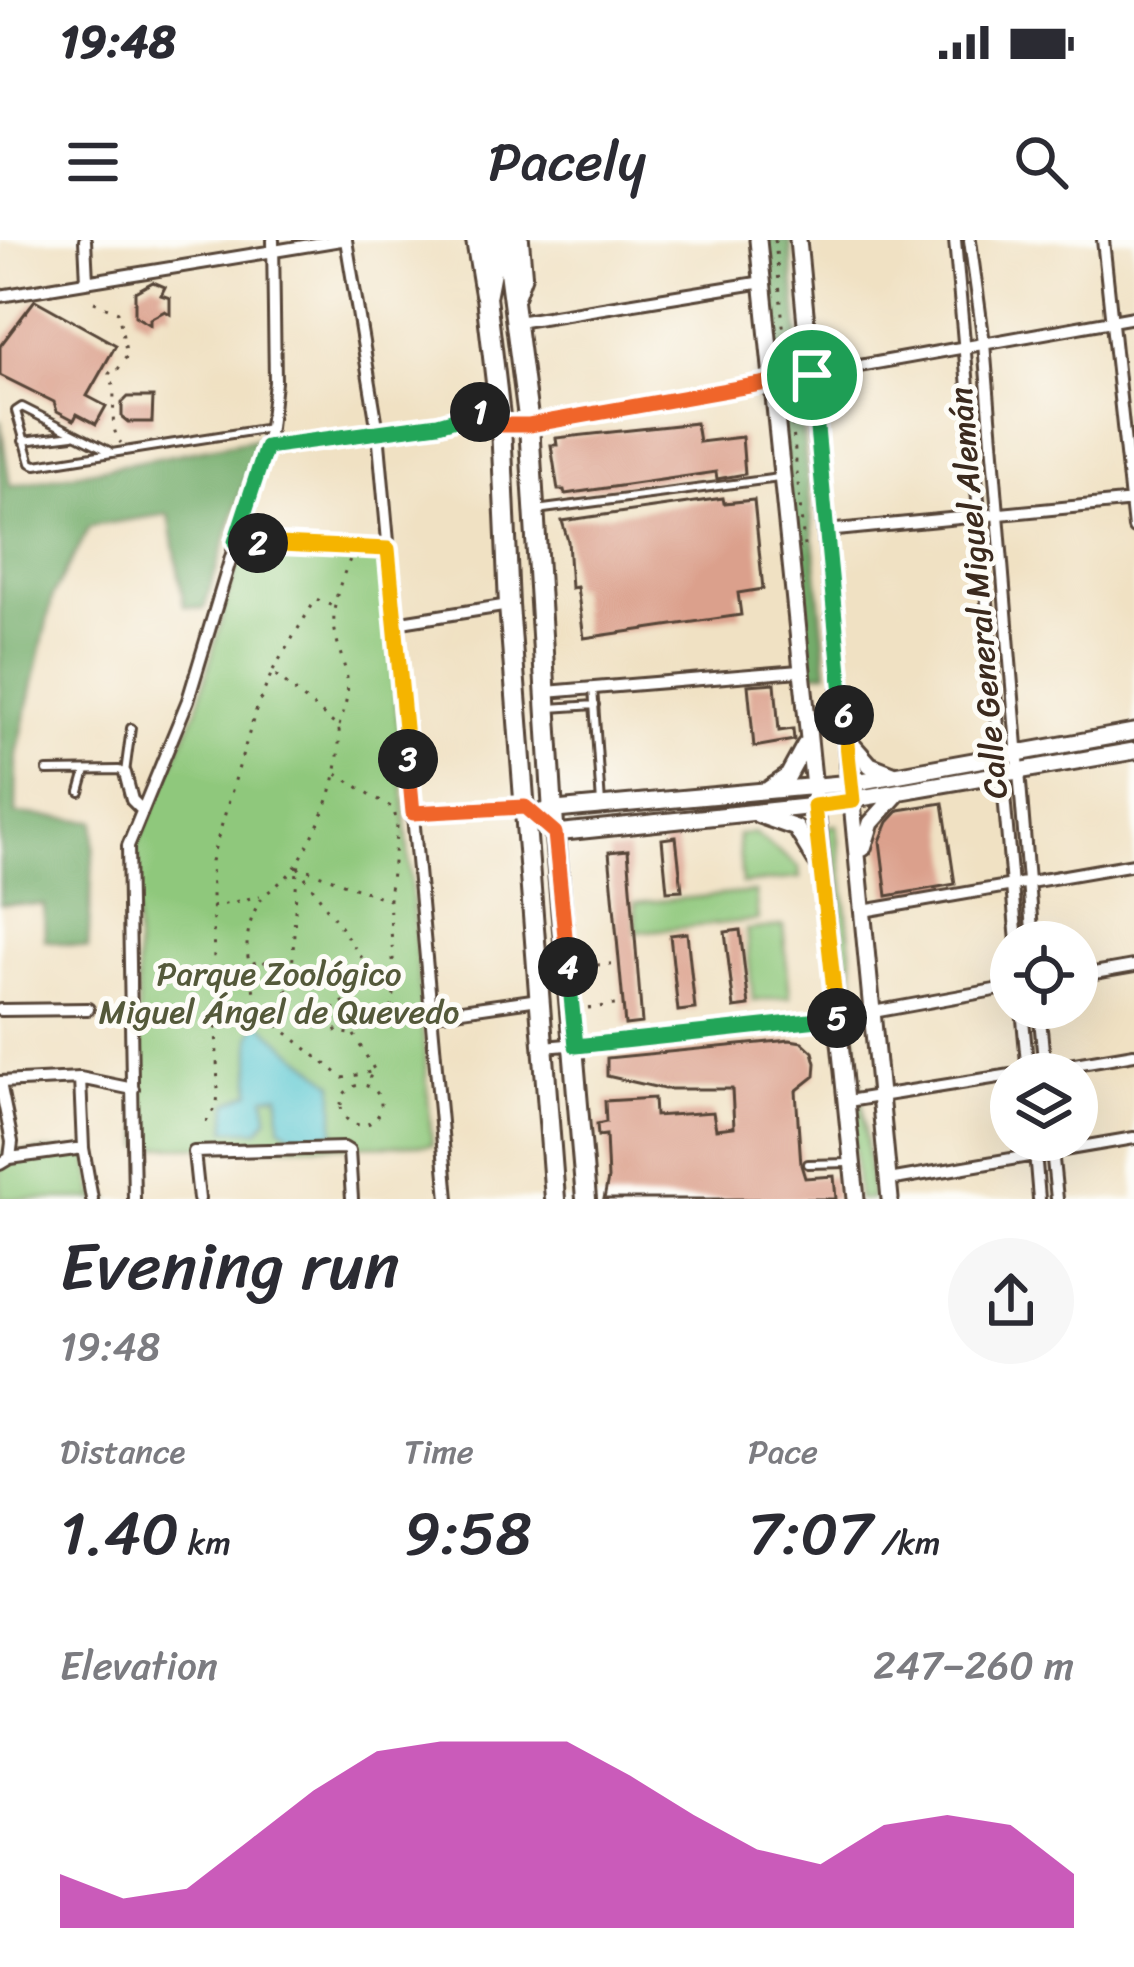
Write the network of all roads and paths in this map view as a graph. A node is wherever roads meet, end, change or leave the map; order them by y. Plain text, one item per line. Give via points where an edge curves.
1 (85, 240) edge
2 (344, 240) edge
3 (476, 240) edge
4 (490, 240) edge
5 (505, 240) edge
6 (519, 240) edge
7 (758, 240) edge
8 (775, 240) edge
9 (798, 240) edge
10 (955, 240) edge
11 (970, 240) edge
12 (1103, 240) edge
13 (273, 245) edge
14 (87, 281) junction
15 (763, 282) junction
16 (0, 296) edge
17 (486, 297) junction
18 (514, 297) junction
19 (94, 302) dead end
20 (1134, 317) edge
21 (1112, 321) junction
22 (517, 322) junction
23 (984, 343) junction
24 (967, 346) junction
25 (812, 375) junction
26 (780, 381) junction
27 (438, 424) joint
28 (501, 425) junction
29 (529, 425) junction
30 (270, 428) junction
31 (378, 432) junction
32 (77, 434) junction
33 (1129, 434) edge
34 (23, 441) junction
35 (266, 447) junction
36 (109, 451) junction
37 (129, 453) junction
38 (782, 478) junction
39 (1132, 501) edge
40 (532, 510) junction
41 (997, 514) junction
42 (980, 515) junction
43 (1134, 528) edge
44 (826, 532) junction
45 (235, 542) junction
46 (388, 549) junction
47 (352, 555) dead end
48 (805, 560) dead end
49 (509, 605) junction
50 (336, 608) junction
51 (395, 623) junction
52 (800, 671) junction
53 (272, 672) junction
54 (593, 688) junction
55 (545, 700) junction
56 (595, 705) junction
57 (131, 728) dead end
58 (339, 728) junction
59 (1134, 732) edge
60 (847, 739) junction
61 (807, 741) junction
62 (1134, 752) edge
63 (1010, 754) junction
64 (86, 770) junction
65 (47, 771) dead end
66 (335, 772) junction
67 (1011, 772) junction
68 (125, 773) junction
69 (897, 784) junction
70 (812, 788) junction
71 (80, 792) dead end
72 (852, 792) junction
73 (760, 793) junction
74 (814, 806) junction
75 (525, 807) junction
76 (602, 808) junction
77 (141, 809) junction
78 (413, 813) junction
79 (744, 813) junction
80 (554, 823) junction
81 (860, 857) junction
82 (1134, 864) edge
83 (297, 866) junction
84 (823, 876) junction
85 (1028, 882) junction
86 (1012, 885) junction
87 (262, 896) junction
88 (389, 900) junction
89 (212, 907) junction
90 (863, 911) junction
91 (1015, 921) edge
92 (1031, 921) edge
93 (620, 963) dead end
94 (250, 964) junction
95 (585, 966) dead end
96 (1134, 966) edge
97 (1098, 972) edge
98 (395, 988) junction
99 (990, 991) edge
100 (291, 996) junction
101 (539, 999) junction
102 (623, 1004) dead end
103 (588, 1008) dead end
104 (0, 1010) edge
105 (88, 1010) dead end
106 (873, 1012) junction
107 (434, 1014) junction
108 (330, 1015) junction
109 (364, 1015) junction
110 (839, 1017) junction
111 (354, 1034) junction
112 (576, 1046) junction
113 (544, 1047) junction
114 (1134, 1054) edge
115 (1098, 1061) edge
116 (375, 1072) junction
117 (80, 1078) junction
118 (990, 1079) edge
119 (0, 1083) edge
120 (363, 1085) junction
121 (133, 1089) junction
122 (579, 1094) junction
123 (547, 1095) junction
124 (880, 1097) junction
125 (848, 1100) junction
126 (206, 1122) dead end
127 (1134, 1138) edge
128 (1098, 1142) edge
129 (83, 1148) junction
130 (5, 1161) edge
131 (996, 1161) edge
132 (1036, 1161) edge
133 (1053, 1161) edge
134 (853, 1163) junction
135 (808, 1164) dead end
136 (889, 1180) junction
137 (92, 1199) edge
138 (134, 1199) edge
139 (200, 1199) edge
140 (352, 1199) edge
141 (448, 1199) edge
142 (555, 1199) edge
143 (586, 1199) edge
144 (856, 1199) edge
145 (890, 1199) edge
146 (1039, 1199) edge
147 (1057, 1199) edge

1 - 14 street
2 - 13 street
2 - 31 street
3 - 17 main road
4 - 17 main road
5 - 18 main road
6 - 18 main road via 522,275
7 - 15 main road
8 - 26 path
9 - 25 main road
10 - 24 street, Calle General Miguel Alemán
11 - 23 street, Calle General Miguel Alemán
12 - 21 street
13 - 14 street
13 - 30 street
14 - 16 street
15 - 22 street
15 - 26 main road
17 - 28 main road
18 - 22 main road
19 - 37 path via 118,312 127,356 109,374 114,434
20 - 21 street
21 - 23 street
21 - 33 street
22 - 29 main road
23 - 24 street
23 - 41 street, Calle General Miguel Alemán
24 - 25 street
24 - 42 street, Calle General Miguel Alemán
25 - 26 street
25 - 44 main road
26 - 29 street
26 - 38 main road
26 - 48 path
27 - 28 street via 482,412
27 - 31 path
28 - 29 street
28 - 49 main road
29 - 40 main road
30 - 35 street
30 - 37 lane
31 - 35 path
31 - 46 street
32 - 34 lane
32 - 34 lane via 22,406 16,411
32 - 36 lane
33 - 39 street
34 - 36 lane via 36,465
35 - 45 street
36 - 37 lane
38 - 40 lane
38 - 52 main road
39 - 41 street
39 - 43 street
40 - 55 main road
41 - 42 street
41 - 63 street, Calle General Miguel Alemán
42 - 44 street
42 - 63 street, Calle General Miguel Alemán
44 - 60 main road
45 - 46 path
45 - 77 street via 188,700
46 - 51 street
47 - 50 path
49 - 51 street
49 - 75 main road
50 - 53 path via 316,599
50 - 58 path via 349,673
51 - 78 street
52 - 54 street
52 - 61 main road
53 - 58 path
53 - 89 path via 211,861
54 - 55 street
54 - 56 lane
55 - 56 lane
55 - 80 main road
56 - 76 lane
57 - 68 lane
58 - 66 path
59 - 63 main road
60 - 69 main road
60 - 72 main road
61 - 70 main road
61 - 73 main road via 781,785
62 - 67 main road
63 - 67 street, Calle General Miguel Alemán
63 - 69 main road
64 - 65 lane
64 - 68 lane
64 - 71 lane
66 - 83 path via 329,806
66 - 88 path via 394,809
67 - 69 main road
67 - 85 street, Calle General Miguel Alemán
67 - 86 street, Calle General Miguel Alemán
68 - 77 street
69 - 72 main road
69 - 81 main road
70 - 72 main road
70 - 73 main road
70 - 74 main road
72 - 74 main road
72 - 81 main road
73 - 76 main road
74 - 79 main road
74 - 84 main road
75 - 78 street
75 - 80 main road
75 - 101 main road
76 - 80 main road
77 - 121 street via 128,846
78 - 107 street
79 - 80 main road
79 - 84 main road via 796,827
80 - 112 main road
81 - 90 main road
82 - 85 street
83 - 87 path
83 - 88 path
83 - 98 path via 367,965
83 - 100 path
84 - 110 main road
85 - 86 street
85 - 92 street, Calle General Miguel Alemán
86 - 90 street
86 - 91 street, Calle General Miguel Alemán
87 - 89 path
87 - 94 path via 248,931
88 - 98 path
89 - 126 path via 218,1090
90 - 106 main road
93 - 95 path
94 - 100 path via 262,960
94 - 116 path via 256,1008 343,1078
96 - 97 street
98 - 109 path via 391,1013
99 - 106 street
100 - 108 path via 301,1009
101 - 107 street
101 - 113 main road
102 - 103 path
104 - 105 street
106 - 124 main road
107 - 141 street
108 - 109 path via 345,1001
108 - 111 path via 335,1030
109 - 111 path
110 - 112 street
110 - 125 main road
111 - 116 path
112 - 113 street
112 - 122 main road
113 - 123 main road
114 - 115 street
116 - 120 path
117 - 119 street
117 - 121 street
117 - 129 street
118 - 124 street
119 - 130 street via 12,1142
120 - 120 path via 342,1100 343,1113 358,1125 371,1123 381,1107 375,1090
121 - 138 street
122 - 123 main road
122 - 143 main road
123 - 142 main road
124 - 125 street
124 - 136 main road
125 - 134 main road
127 - 128 street
129 - 130 street
129 - 137 street
131 - 136 street
132 - 146 street
133 - 147 street
134 - 135 lane
134 - 144 main road
136 - 145 main road
139 - 140 street via 194,1152 347,1149

